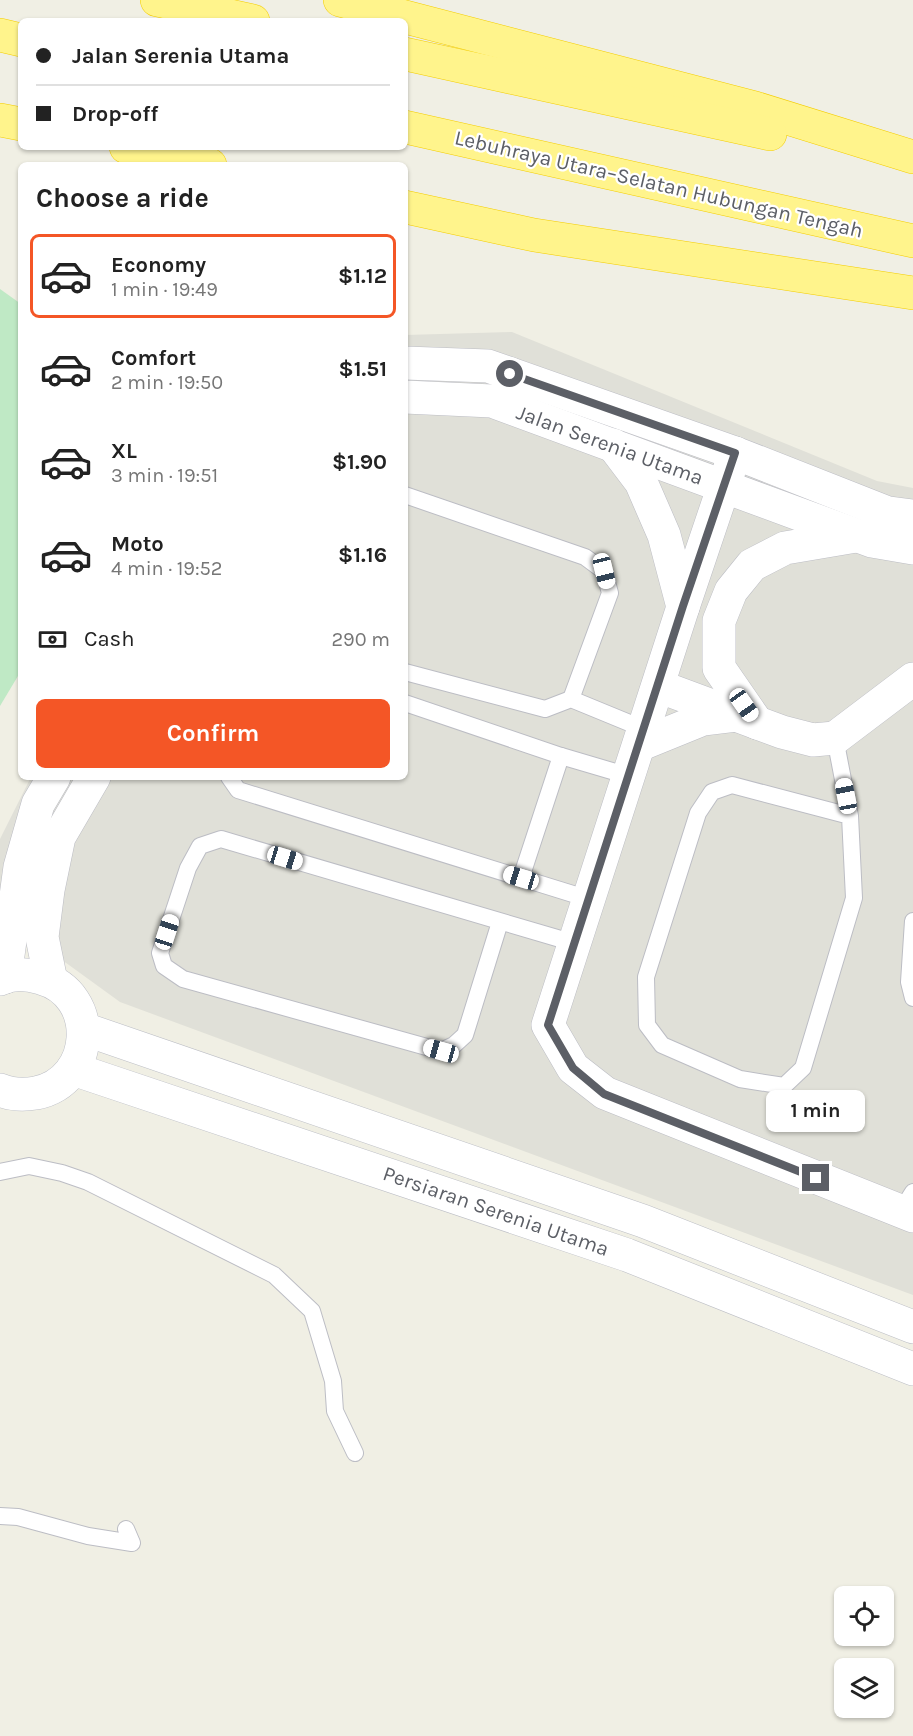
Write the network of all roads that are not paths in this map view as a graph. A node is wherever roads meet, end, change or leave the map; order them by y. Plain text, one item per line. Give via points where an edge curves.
1 (158, 0) edge
2 (340, 0) edge
3 (240, 18) edge
4 (0, 35) edge
5 (18, 39) edge
6 (408, 55) edge
7 (0, 120) edge
8 (18, 123) edge
9 (408, 128) edge
10 (140, 150) edge
11 (913, 157) edge
12 (196, 162) edge
13 (913, 165) edge
14 (408, 208) edge
15 (913, 241) edge
16 (913, 294) edge
17 (408, 363) edge
18 (408, 397) edge
19 (613, 445) junction
20 (735, 453) junction
21 (725, 487) junction
22 (408, 496) edge
23 (913, 516) edge
24 (858, 536) junction
25 (913, 548) edge
26 (683, 606) junction
27 (408, 673) edge
28 (913, 679) edge
29 (658, 686) junction
30 (572, 699) junction
31 (408, 704) edge
32 (746, 719) junction
33 (641, 737) junction
34 (835, 738) junction
35 (561, 756) junction
36 (629, 776) junction
37 (52, 780) edge
38 (92, 780) edge
39 (231, 780) edge
40 (850, 816) junction
41 (10, 875) edge
42 (521, 878) junction
43 (589, 899) junction
44 (913, 921) edge
45 (500, 922) junction
46 (574, 943) junction
47 (3, 978) edge
48 (51, 981) junction
49 (913, 998) edge
50 (84, 1029) junction
51 (73, 1069) junction
52 (0, 1090) edge
53 (0, 1172) edge
54 (909, 1207) edge
55 (913, 1327) edge
56 (913, 1369) edge
57 (355, 1453) dead end
58 (0, 1516) edge
59 (126, 1529) dead end

1 - 3 highway
2 - 11 highway via 755,108
4 - 5 highway
6 - 13 highway
7 - 8 highway
9 - 15 highway, Lebuhraya Utara–Selatan Hubungan Tengah
10 - 12 highway
14 - 16 highway via 534,235
17 - 20 street, Jalan Serenia Utama via 488,366
18 - 19 street, Jalan Serenia Utama via 492,401
19 - 21 street, Jalan Serenia Utama
19 - 26 street via 641,482 664,535
20 - 21 street
20 - 23 street, Jalan Serenia Utama via 888,513
21 - 24 street, Jalan Serenia Utama
21 - 26 street
22 - 30 lane via 585,557 604,571 610,593
24 - 25 street, Jalan Serenia Utama
24 - 32 street via 785,548 752,565 731,591 720,621 719,668
26 - 29 street
27 - 30 lane via 545,709
28 - 34 street
29 - 32 street
29 - 33 street
30 - 33 lane
31 - 35 lane
32 - 33 street via 703,719
32 - 34 street via 813,741
33 - 36 street
34 - 40 lane
35 - 36 lane
35 - 42 lane
36 - 43 street
37 - 41 street via 38,804
38 - 48 street via 59,837 50,879 42,937
39 - 42 lane via 238,790
40 - 40 lane via 854,898 803,1068 784,1086 740,1079 662,1046 647,1025 646,977 698,813 712,792 732,785
41 - 47 street
42 - 43 lane
43 - 46 street
44 - 49 lane via 909,982
45 - 45 lane via 221,839 200,846 188,868 160,953 164,966 183,979 441,1051 465,1035
45 - 46 lane
46 - 54 street via 548,1025 573,1068 604,1094
47 - 48 street via 28,975
48 - 50 street via 74,1001
50 - 51 street via 84,1043
50 - 55 street, Persiaran Serenia Utama via 643,1221
51 - 52 street via 60,1083 44,1091 26,1095
51 - 56 street, Persiaran Serenia Utama via 627,1255
53 - 57 lane via 29,1166 88,1182 274,1275 312,1311 333,1381 335,1411
58 - 59 lane via 132,1543

